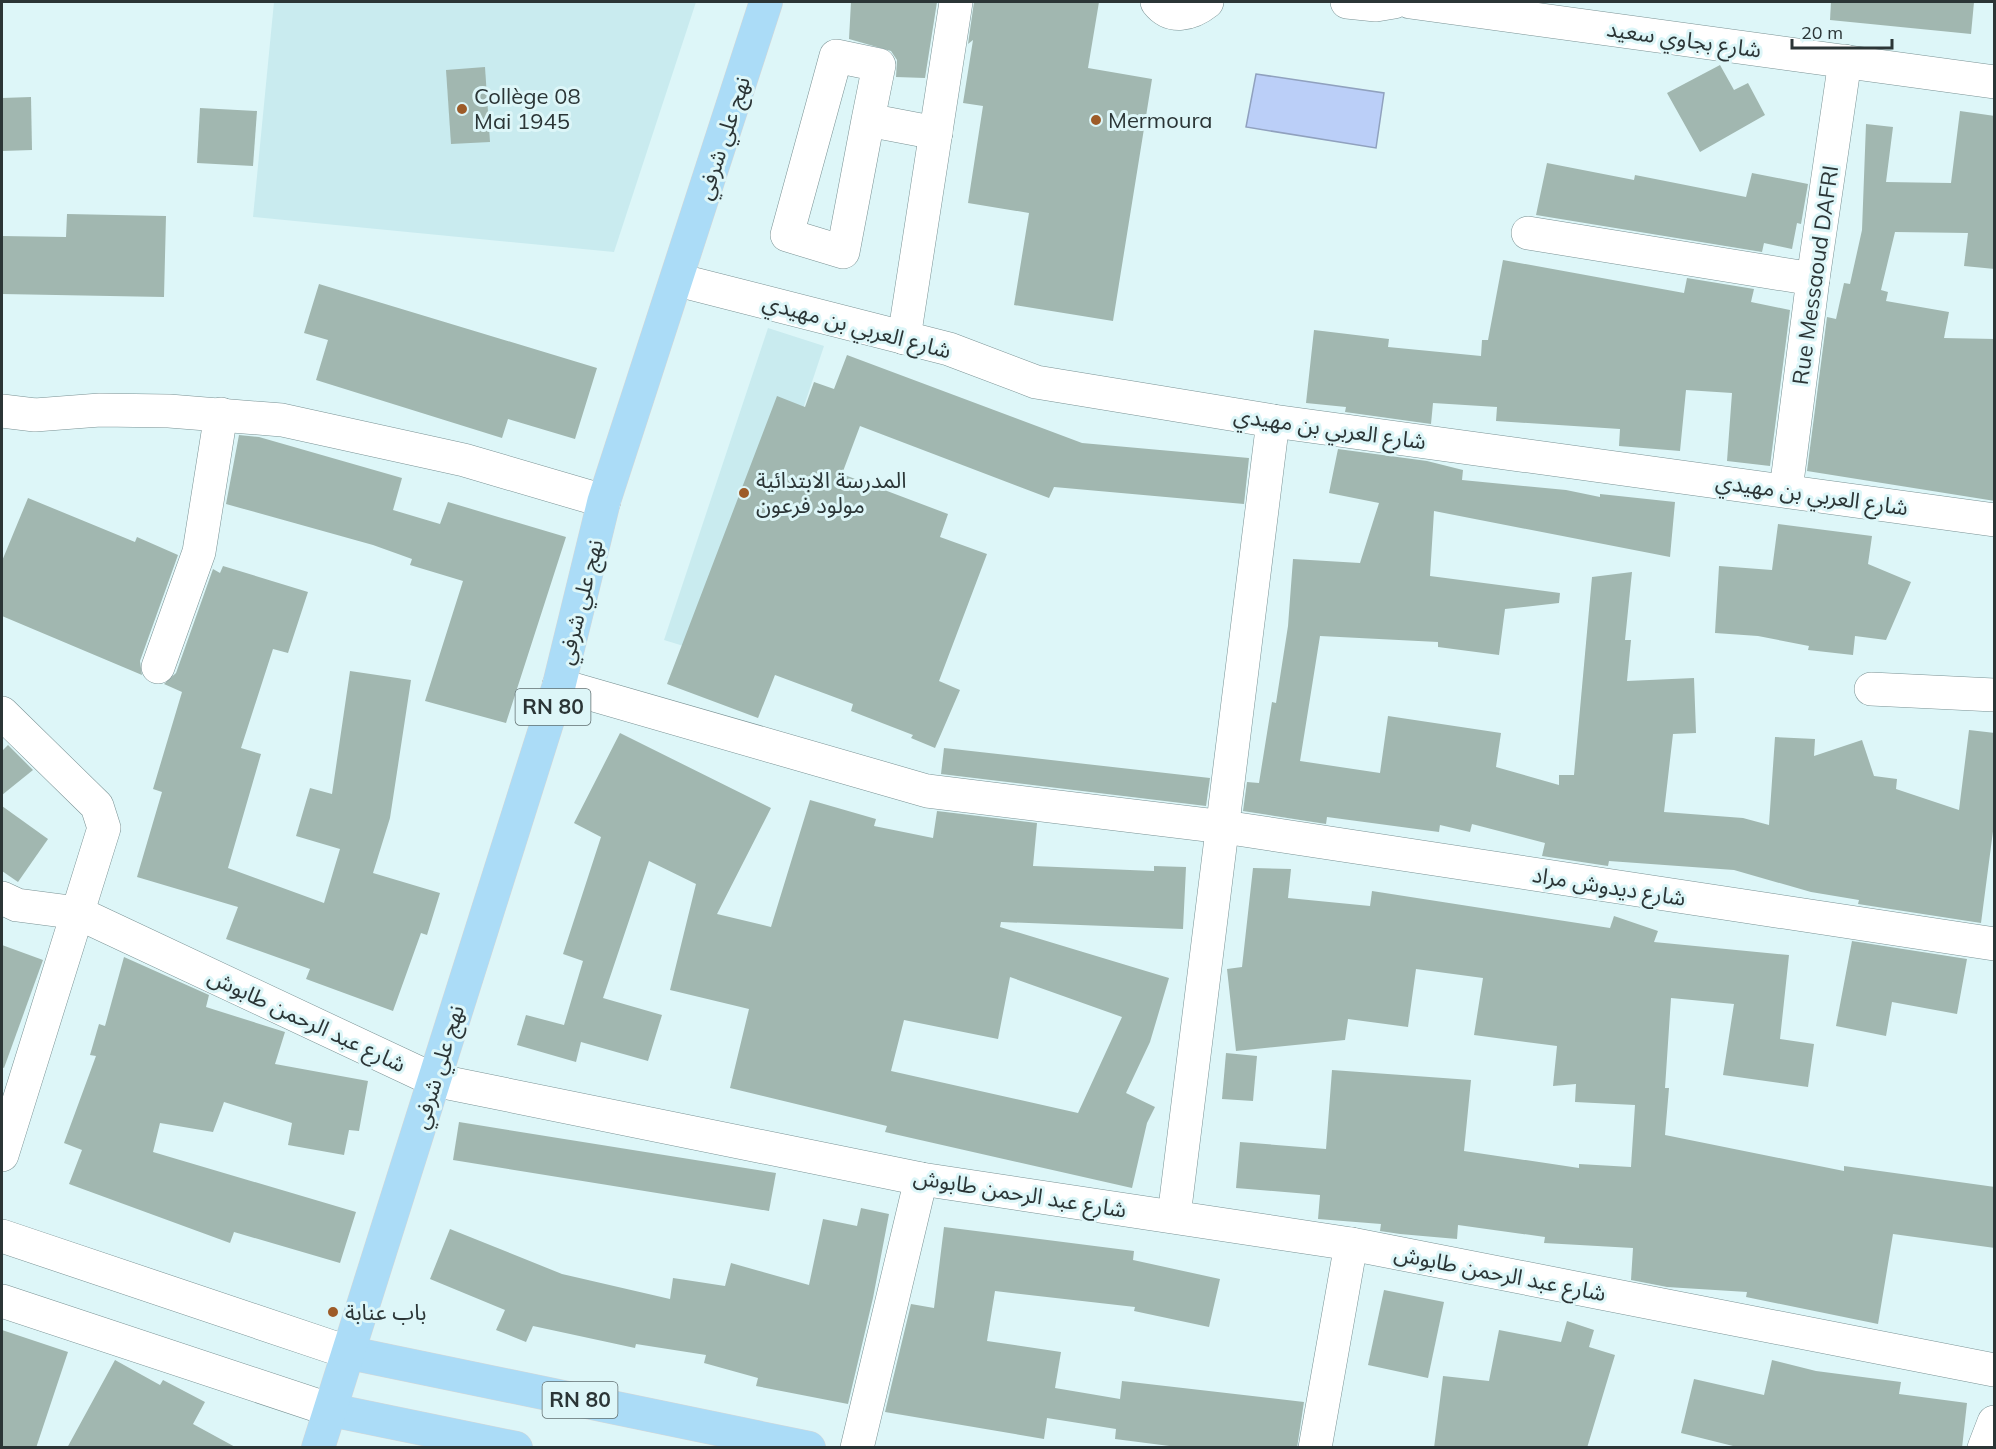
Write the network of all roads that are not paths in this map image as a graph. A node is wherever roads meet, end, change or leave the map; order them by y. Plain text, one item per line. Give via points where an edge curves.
1 (766, 2) edge
2 (951, 2) edge
3 (1157, 2) edge
4 (1207, 2) edge
5 (1347, 2) edge
6 (1394, 2) edge
7 (1410, 2) edge
8 (1845, 61) junction
9 (1995, 82) edge
10 (868, 120) junction
11 (936, 133) junction
12 (1528, 233) dead end
13 (1813, 279) junction
14 (678, 280) junction
15 (904, 338) junction
16 (2, 411) edge
17 (221, 414) junction
18 (35, 415) junction
19 (1273, 421) junction
20 (2, 436) edge
21 (1786, 490) junction
22 (604, 501) junction
23 (1995, 520) edge
24 (158, 667) dead end
25 (559, 685) junction
26 (1871, 689) dead end
27 (1995, 695) edge
28 (2, 713) edge
29 (1224, 827) junction
30 (2, 898) edge
31 (78, 913) junction
32 (1995, 944) edge
33 (434, 1080) junction
34 (2, 1155) edge
35 (921, 1179) junction
36 (1174, 1216) junction
37 (2, 1236) edge
38 (1351, 1244) junction
39 (2, 1301) edge
40 (350, 1353) junction
41 (1995, 1370) edge
42 (331, 1410) junction
43 (1995, 1422) edge
44 (318, 1448) edge
45 (516, 1448) edge
46 (809, 1448) edge
47 (857, 1448) edge
48 (1315, 1448) edge
49 (1984, 1448) edge

1 - 14 main road, نهج علي شرفي / RN 80
2 - 11 street
3 - 4 street via 1178,14 1195,11
5 - 6 street
7 - 8 street, شارع بجاوي سعيد
8 - 9 street, شارع بجاوي سعيد
8 - 13 street, Rue Messaoud DAFRI
10 - 10 street via 879,65 836,56 788,235 843,252
10 - 11 street
11 - 15 street
12 - 13 street
13 - 21 street, Rue Messaoud DAFRI
14 - 15 street, شارع العربي بن مهيدي
14 - 22 main road, نهج علي شرفي / RN 80
15 - 19 street, شارع العربي بن مهيدي via 949,349 1035,382
16 - 18 street
17 - 18 street via 100,410
17 - 22 street via 282,420 464,460
17 - 24 street via 199,552
18 - 20 street
19 - 21 street, شارع العربي بن مهيدي
19 - 29 street
21 - 23 street, شارع العربي بن مهيدي
22 - 25 main road, نهج علي شرفي / RN 80
25 - 29 street, شارع ديدوش مراد via 927,791
25 - 33 main road, نهج علي شرفي / RN 80
26 - 27 street
28 - 31 street via 97,806 105,828
29 - 32 street, شارع ديدوش مراد
29 - 36 street
30 - 31 street, شارع عبد الرحمن طابوش
31 - 33 street, شارع عبد الرحمن طابوش
31 - 34 street
33 - 35 street, شارع عبد الرحمن طابوش
33 - 40 main road, نهج علي شرفي / RN 80
35 - 36 street, شارع عبد الرحمن طابوش
35 - 47 street
36 - 38 street, شارع عبد الرحمن طابوش
37 - 40 street
38 - 41 street, شارع عبد الرحمن طابوش
38 - 48 street
39 - 42 street
40 - 42 main road, نهج علي شرفي / RN 80
40 - 46 main road, RN 80
42 - 44 main road, نهج علي شرفي
42 - 45 main road
43 - 49 street

